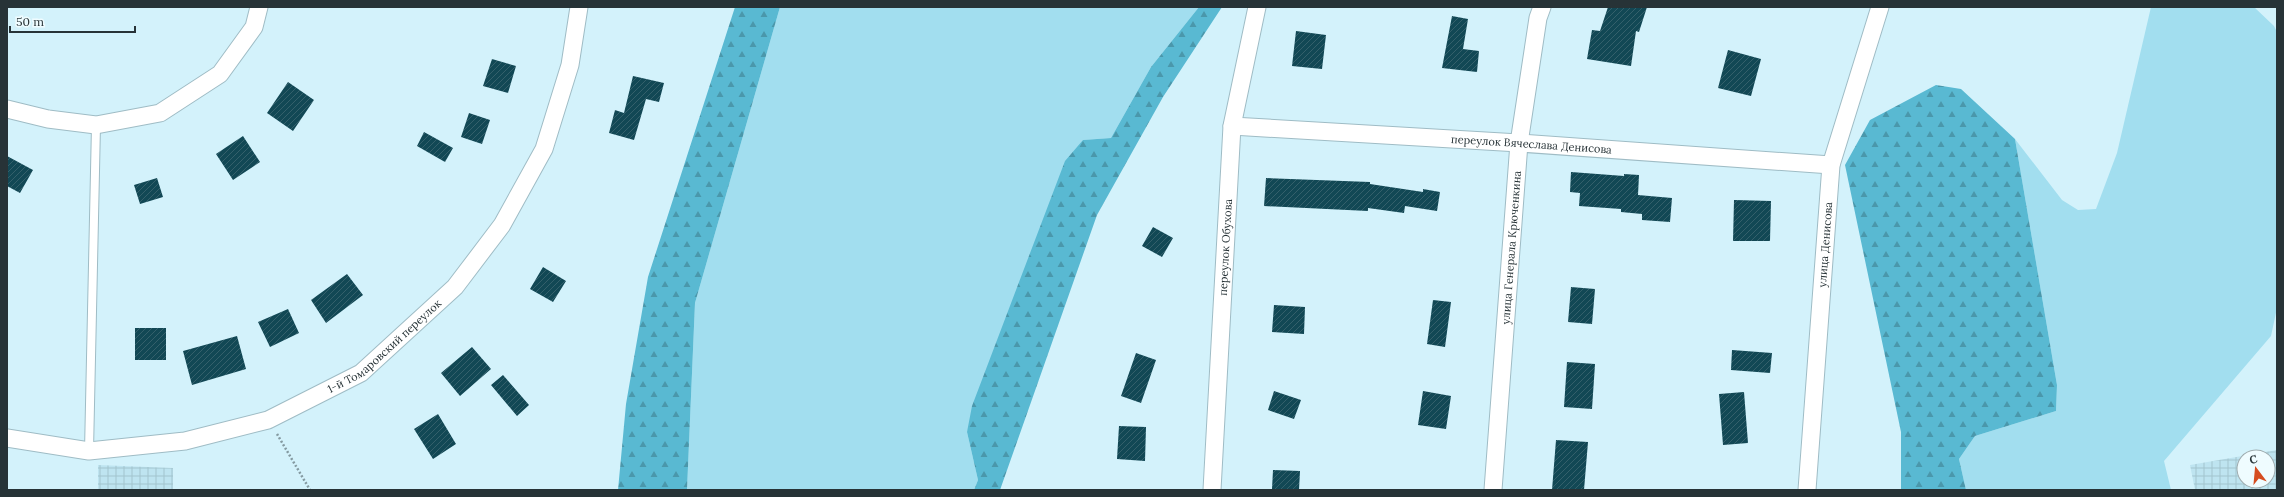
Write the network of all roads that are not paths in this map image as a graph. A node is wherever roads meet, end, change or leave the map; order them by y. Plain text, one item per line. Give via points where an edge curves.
1 (259, 7) edge
2 (579, 7) edge
3 (1256, 7) edge
4 (1542, 7) edge
5 (1880, 7) edge
6 (7, 109) edge
7 (96, 125) junction
8 (1232, 126) junction
9 (1519, 143) junction
10 (1831, 165) junction
11 (7, 438) edge
12 (89, 451) junction
13 (1212, 490) edge
14 (1493, 490) edge
15 (1807, 490) edge

1 - 7 street via 254,28 220,74 160,113
2 - 12 street, 1-й Томаровский переулок via 570,65 544,149 502,225 455,287 361,373 268,420 185,441
3 - 8 street, переулок Обухова
4 - 9 street, улица Генерала Крюченкина via 1538,18
5 - 10 street, улица Денисова
6 - 7 street via 48,119
7 - 12 lane
8 - 9 street, переулок Вячеслава Денисова
8 - 13 street, переулок Обухова
9 - 10 street, переулок Вячеслава Денисова
9 - 14 street, улица Генерала Крюченкина
10 - 15 street, улица Денисова
11 - 12 street, 1-й Томаровский переулок

